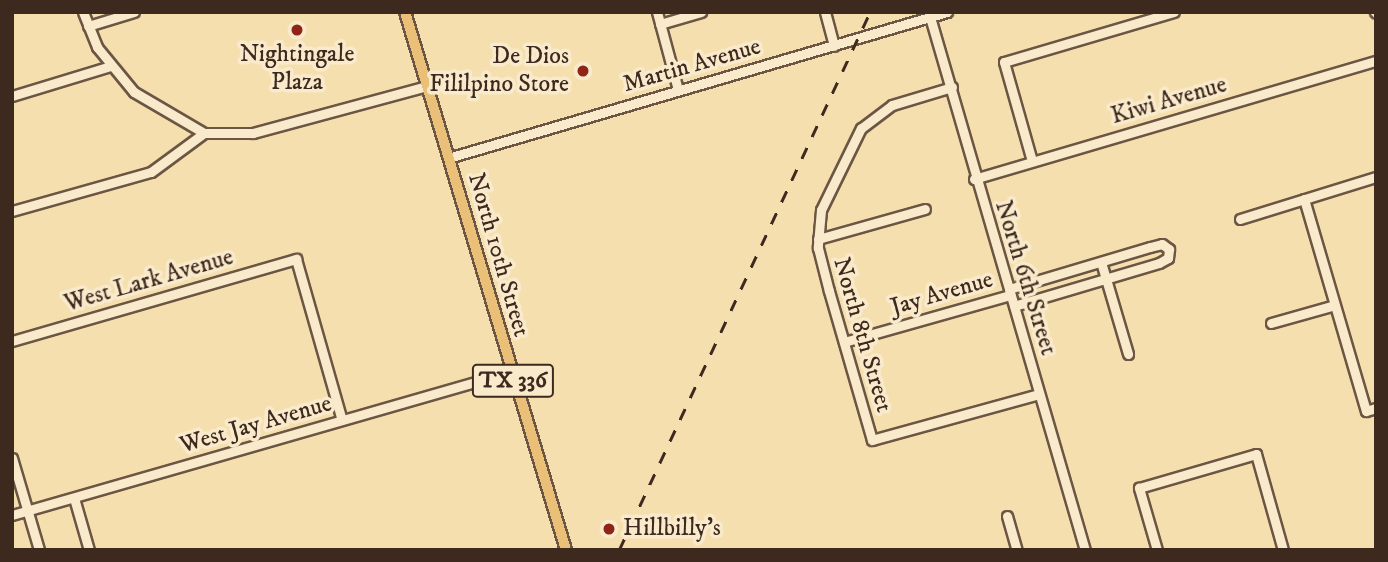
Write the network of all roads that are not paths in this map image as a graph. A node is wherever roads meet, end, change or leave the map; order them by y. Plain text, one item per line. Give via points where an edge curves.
1 (83, 12) edge
2 (134, 12) edge
3 (405, 12) edge
4 (657, 12) edge
5 (701, 12) edge
6 (825, 12) edge
7 (947, 12) edge
8 (1174, 12) edge
9 (930, 17) junction
10 (660, 24) junction
11 (88, 26) junction
12 (834, 46) junction
13 (1376, 61) edge
14 (111, 66) junction
15 (427, 86) junction
16 (952, 87) junction
17 (678, 90) junction
18 (12, 96) edge
19 (204, 133) junction
20 (448, 158) junction
21 (1032, 161) junction
22 (1376, 177) edge
23 (974, 179) junction
24 (1304, 199) junction
25 (925, 209) dead end
26 (12, 211) edge
27 (1240, 219) dead end
28 (818, 239) junction
29 (1101, 262) junction
30 (1106, 279) junction
31 (1010, 292) junction
32 (1335, 305) junction
33 (1014, 306) junction
34 (1271, 323) dead end
35 (12, 341) edge
36 (844, 342) junction
37 (1128, 354) dead end
38 (510, 372) junction
39 (1039, 394) junction
40 (1371, 409) edge
41 (342, 420) junction
42 (12, 458) edge
43 (74, 498) junction
44 (28, 511) junction
45 (12, 515) edge
46 (1007, 516) dead end
47 (39, 550) edge
48 (89, 550) edge
49 (566, 550) edge
50 (1017, 550) edge
51 (1085, 550) edge
52 (1157, 550) edge
53 (1283, 550) edge

1 - 11 street
2 - 11 street
3 - 15 main road, North 10th Street / TX 336
4 - 10 street
5 - 10 street
6 - 12 street
7 - 9 street, Martin Avenue
8 - 21 street via 1004,62
9 - 12 street, Martin Avenue
9 - 16 street, North 6th Street
10 - 17 street
11 - 14 street
12 - 17 street, Martin Avenue
13 - 21 street, Kiwi Avenue
14 - 18 street
14 - 19 street via 134,92
15 - 19 street via 253,133
15 - 20 main road, North 10th Street / TX 336
16 - 23 street, North 6th Street
16 - 28 street via 885,108 861,128 821,210
17 - 20 street, Martin Avenue
19 - 26 street via 151,172
20 - 38 main road, North 10th Street / TX 336
21 - 23 street, Kiwi Avenue
22 - 24 street
23 - 31 street, North 6th Street
24 - 27 street
24 - 32 street
25 - 28 street
28 - 36 street, North 8th Street
29 - 30 street
29 - 30 street, Jay Avenue via 1157,245 1169,249 1168,258 1159,264
29 - 31 street, Jay Avenue
30 - 33 street, Jay Avenue
30 - 37 street
31 - 33 street, North 6th Street
31 - 36 street, Jay Avenue
32 - 34 street
32 - 40 street
33 - 39 street, North 6th Street
35 - 41 street, West Lark Avenue via 296,258
36 - 39 street, North 8th Street via 872,440
38 - 41 street, West Jay Avenue
38 - 49 main road, North 10th Street / TX 336
39 - 51 street, North 6th Street
41 - 43 street, West Jay Avenue
42 - 44 street
43 - 44 street, West Jay Avenue
43 - 48 street
44 - 45 street, West Jay Avenue
44 - 47 street
46 - 50 street
52 - 53 street via 1139,488 1256,454

